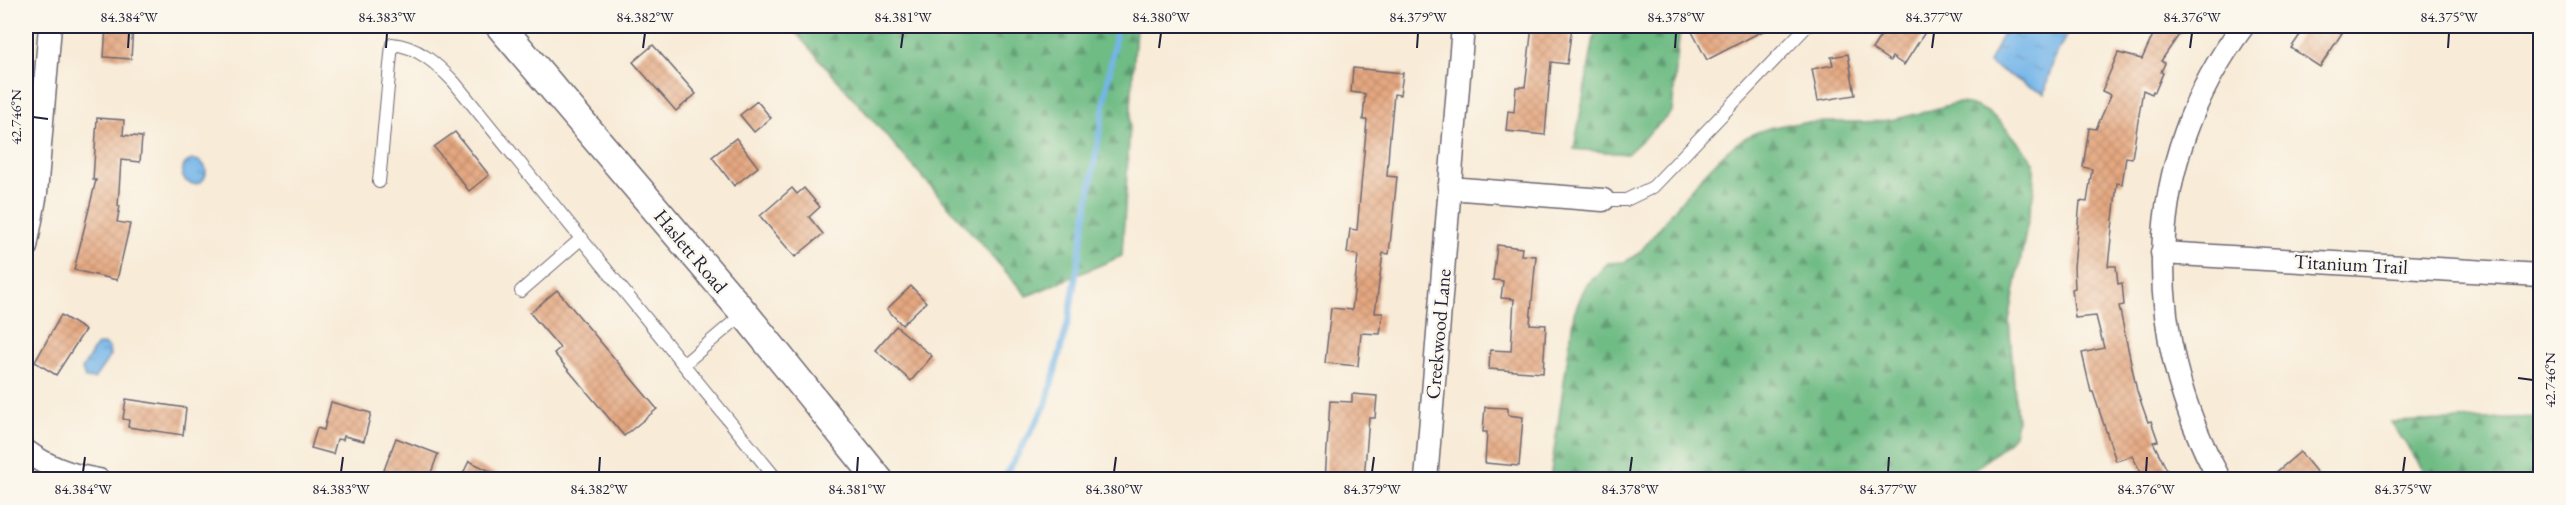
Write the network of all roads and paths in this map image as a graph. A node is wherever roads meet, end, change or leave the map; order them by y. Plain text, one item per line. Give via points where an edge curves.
1 (50, 26) edge
2 (500, 26) edge
3 (1463, 26) edge
4 (1807, 26) edge
5 (2243, 26) edge
6 (380, 182) dead end
7 (1449, 188) junction
8 (1603, 200) joint
9 (582, 238) junction
10 (26, 247) edge
11 (2162, 253) junction
12 (2541, 275) edge
13 (520, 291) dead end
14 (744, 313) junction
15 (684, 364) junction
16 (26, 451) edge
17 (99, 480) edge
18 (770, 480) edge
19 (879, 480) edge
20 (1426, 480) edge
21 (2220, 480) edge

1 - 10 street via 36,193
2 - 14 street, Haslett Road
3 - 7 street, Creekwood Lane
4 - 8 lane via 1653,187 1626,200
5 - 11 street via 2217,64 2189,123 2171,185
6 - 9 lane via 392,44 402,45 443,70
7 - 8 street
7 - 20 street, Creekwood Lane
9 - 13 lane
9 - 15 lane
11 - 12 street, Titanium Trail
11 - 21 street via 2165,321 2174,366 2191,420
14 - 15 lane
14 - 19 street, Haslett Road
15 - 18 lane via 774,476
16 - 17 street via 77,476

